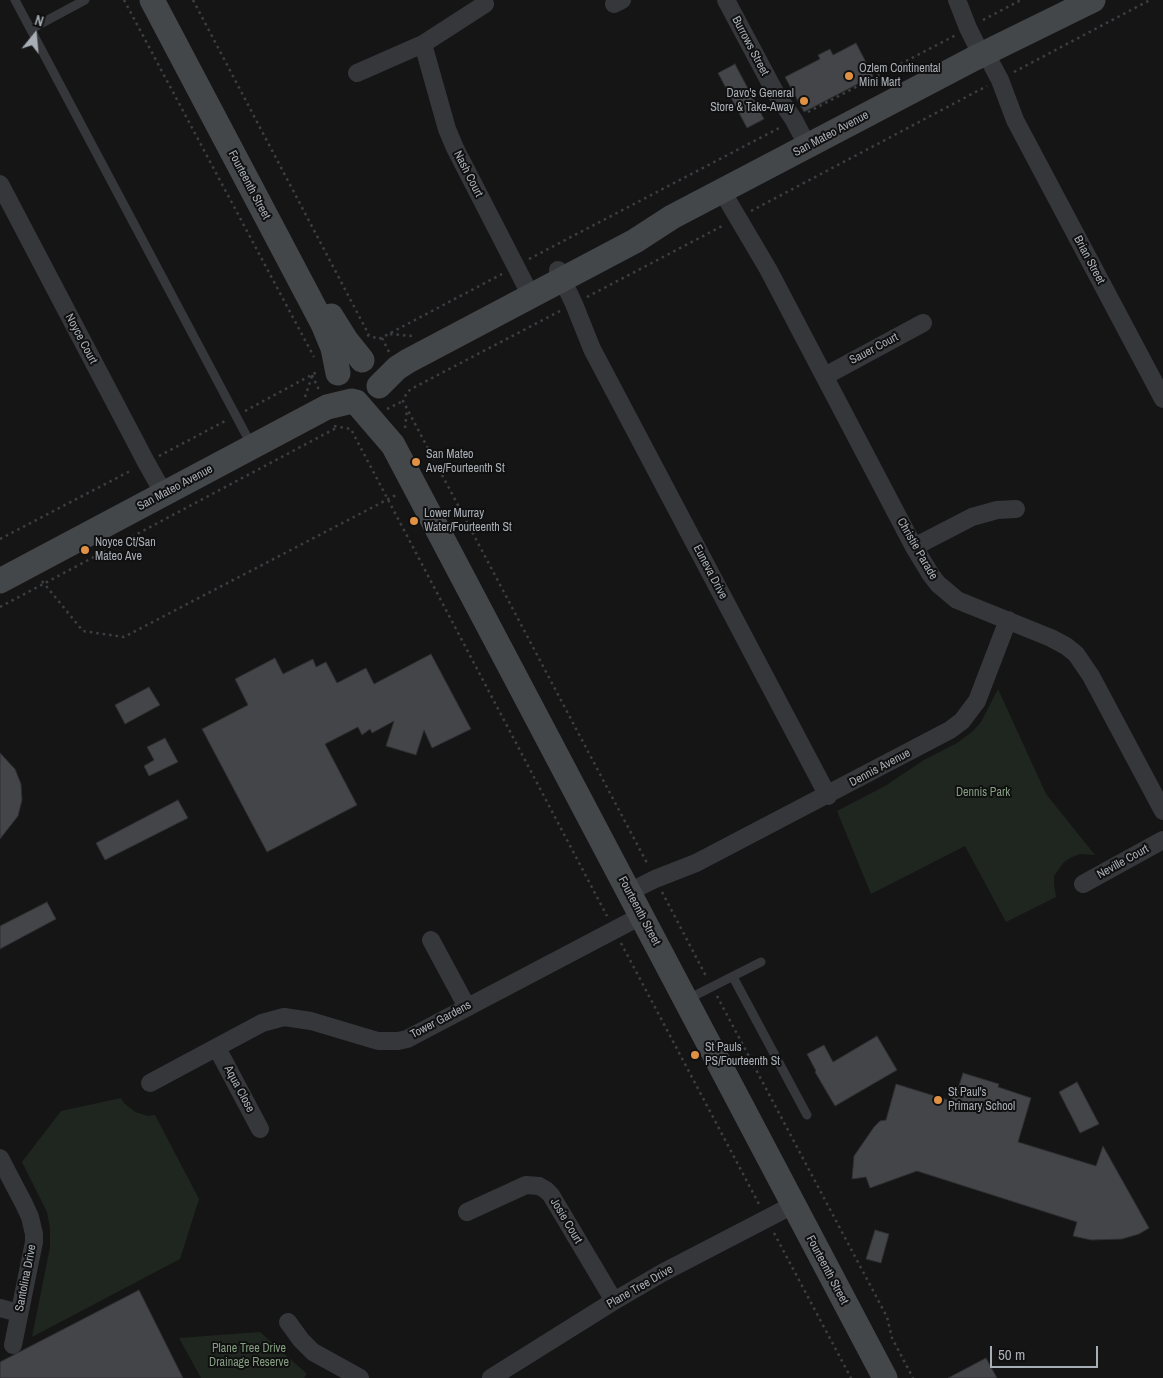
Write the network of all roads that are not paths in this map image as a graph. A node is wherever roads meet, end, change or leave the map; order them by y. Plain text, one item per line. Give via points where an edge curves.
1 (16, 0) edge
2 (85, 0) edge
3 (152, 0) edge
4 (164, 0) edge
5 (726, 0) edge
6 (958, 0) edge
7 (1066, 0) edge
8 (1093, 0) edge
9 (485, 4) dead end
10 (31, 29) junction
11 (424, 44) junction
12 (983, 54) junction
13 (357, 73) dead end
14 (804, 149) junction
15 (0, 184) edge
16 (727, 189) junction
17 (542, 280) junction
18 (923, 323) dead end
19 (364, 360) junction
20 (338, 375) junction
21 (825, 376) junction
22 (378, 388) junction
23 (1163, 399) edge
24 (354, 402) junction
25 (249, 442) junction
26 (393, 445) junction
27 (156, 480) junction
28 (1016, 509) dead end
29 (914, 546) junction
30 (0, 566) edge
31 (0, 580) edge
32 (1008, 620) junction
33 (828, 796) junction
34 (1163, 811) edge
35 (1163, 840) edge
36 (1083, 884) dead end
37 (635, 904) junction
38 (431, 940) dead end
39 (761, 962) dead end
40 (733, 977) junction
41 (685, 1000) junction
42 (467, 1007) junction
43 (217, 1048) junction
44 (150, 1083) dead end
45 (807, 1115) dead end
46 (260, 1129) dead end
47 (0, 1158) edge
48 (793, 1205) junction
49 (467, 1212) dead end
50 (614, 1301) junction
51 (0, 1308) edge
52 (20, 1313) junction
53 (288, 1322) dead end
54 (13, 1345) dead end
55 (360, 1378) edge
56 (491, 1378) edge
57 (885, 1378) edge

1 - 10 lane
2 - 10 lane
3 - 20 street, Fourteenth Street via 323,324 333,348
4 - 19 street, Fourteenth Street via 333,319
5 - 14 street, Burrows Street
6 - 12 street, Brian Street
7 - 12 street, San Mateo Avenue
8 - 12 street, San Mateo Avenue
9 - 11 street
10 - 25 lane
11 - 13 street
11 - 17 street, Nash Court via 455,148
12 - 14 street, San Mateo Avenue
12 - 23 street, Brian Street
14 - 16 street, San Mateo Avenue
15 - 27 street, Noyce Court
16 - 17 street, San Mateo Avenue via 672,217 639,228
16 - 21 street, Christie Parade
17 - 19 street, San Mateo Avenue via 404,351
17 - 22 street, San Mateo Avenue via 397,368
17 - 33 street, Euneva Drive via 570,306
18 - 21 street, Sauer Court
19 - 20 street via 350,361
19 - 22 street via 376,368
20 - 24 street via 338,389
20 - 25 street, San Mateo Avenue via 321,395
21 - 29 street, Christie Parade
22 - 24 street via 369,399
22 - 26 street, Fourteenth Street
24 - 25 street, San Mateo Avenue via 327,408
24 - 26 street, Fourteenth Street
25 - 27 street, San Mateo Avenue
26 - 37 street, Fourteenth Street
27 - 30 street, San Mateo Avenue
27 - 31 street, San Mateo Avenue via 38,574
28 - 29 street via 972,517
29 - 32 street, Christie Parade via 931,575 946,592 972,607
32 - 33 street, Dennis Avenue via 983,689 962,721
32 - 34 street, Christie Parade via 1066,646 1085,664
33 - 37 street, Dennis Avenue via 696,863 655,879
35 - 36 street, Neville Court
37 - 41 street, Fourteenth Street
37 - 42 street, Tower Gardens via 614,930
38 - 42 street
39 - 40 lane
40 - 41 lane
40 - 45 lane
41 - 48 street, Fourteenth Street
42 - 43 street, Tower Gardens via 398,1041 378,1041 284,1016 262,1023
43 - 44 street, Tower Gardens
43 - 46 street, Aqua Close
47 - 52 street, Santolina Drive via 30,1217 34,1234
48 - 50 street, Plane Tree Drive
48 - 57 street, Fourteenth Street
49 - 50 street, Josie Court via 526,1185 546,1190
50 - 56 street, Plane Tree Drive
51 - 52 street
52 - 54 street, Santolina Drive
53 - 55 street via 313,1352

